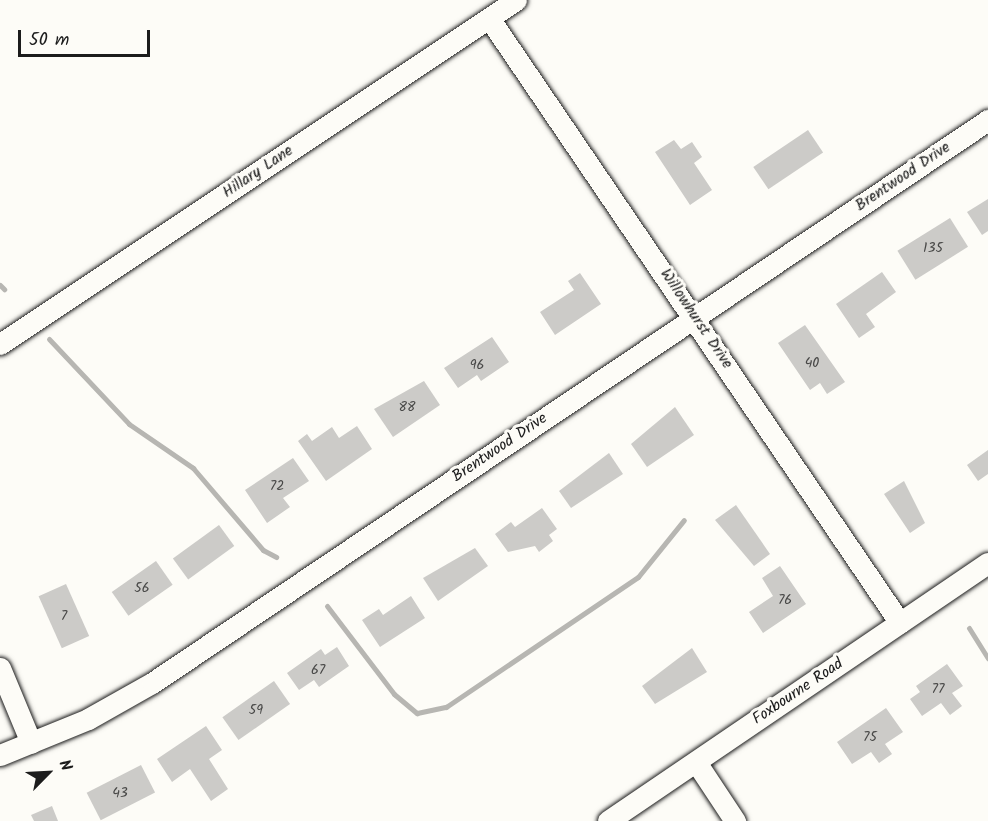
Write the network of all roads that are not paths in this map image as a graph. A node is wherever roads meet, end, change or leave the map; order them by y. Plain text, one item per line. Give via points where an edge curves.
1 (516, 0) edge
2 (489, 18) junction
3 (988, 120) edge
4 (695, 316) junction
5 (0, 344) edge
6 (988, 563) edge
7 (900, 623) junction
8 (0, 668) edge
9 (32, 742) junction
10 (0, 755) edge
11 (696, 762) junction
12 (608, 821) edge
13 (735, 821) edge

1 - 2 street, Hillary Lane
2 - 4 street, Willowhurst Drive
2 - 5 street, Hillary Lane
3 - 4 street, Brentwood Drive
4 - 7 street, Willowhurst Drive
4 - 9 street, Brentwood Drive via 152,683 88,719
6 - 7 street, Foxbourne Road
7 - 11 street, Foxbourne Road
8 - 9 street
9 - 10 street, Brentwood Drive
11 - 12 street, Foxbourne Road
11 - 13 street

